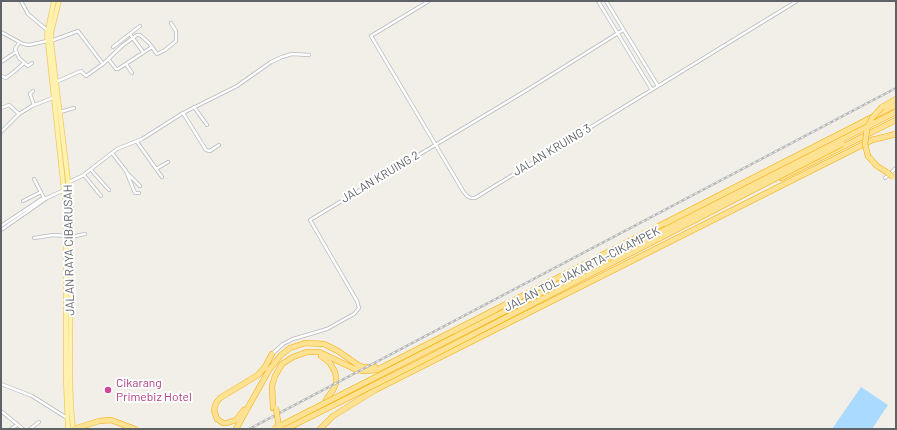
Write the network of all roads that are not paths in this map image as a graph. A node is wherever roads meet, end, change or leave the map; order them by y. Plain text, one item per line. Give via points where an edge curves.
1 (21, 1) edge
2 (54, 1) edge
3 (59, 1) edge
4 (429, 1) edge
5 (598, 1) edge
6 (606, 1) edge
7 (797, 1) edge
8 (171, 23) dead end
9 (140, 26) dead end
10 (47, 30) junction
11 (623, 30) junction
12 (1, 32) edge
13 (618, 33) junction
14 (130, 34) junction
15 (132, 38) junction
16 (49, 41) junction
17 (19, 43) junction
18 (152, 46) junction
19 (113, 47) dead end
20 (16, 52) junction
21 (143, 52) junction
22 (309, 55) dead end
23 (109, 60) junction
24 (1, 62) edge
25 (24, 63) junction
26 (32, 63) dead end
27 (104, 64) junction
28 (126, 64) junction
29 (132, 72) dead end
30 (1, 76) edge
31 (56, 82) junction
32 (658, 86) junction
33 (652, 90) junction
34 (33, 91) dead end
35 (54, 97) junction
36 (896, 99) edge
37 (34, 105) junction
38 (896, 105) edge
39 (194, 107) junction
40 (1, 108) edge
41 (74, 108) dead end
42 (896, 108) edge
43 (60, 112) junction
44 (896, 112) edge
45 (183, 113) junction
46 (19, 114) junction
47 (896, 116) edge
48 (896, 120) edge
49 (207, 125) dead end
50 (1, 132) edge
51 (896, 134) edge
52 (137, 142) junction
53 (435, 144) junction
54 (219, 145) dead end
55 (112, 154) junction
56 (168, 162) dead end
57 (896, 168) edge
58 (156, 169) junction
59 (91, 170) junction
60 (127, 173) junction
61 (84, 175) junction
62 (886, 175) junction
63 (162, 177) dead end
64 (895, 178) edge
65 (34, 179) dead end
66 (68, 183) junction
67 (140, 186) dead end
68 (64, 190) junction
69 (109, 190) dead end
70 (41, 192) junction
71 (139, 193) dead end
72 (101, 196) dead end
73 (45, 199) junction
74 (23, 201) dead end
75 (1, 226) edge
76 (1, 230) edge
77 (85, 234) dead end
78 (69, 236) junction
79 (34, 238) dead end
80 (272, 354) joint
81 (386, 366) junction
82 (1, 384) edge
83 (252, 400) junction
84 (326, 400) junction
85 (274, 408) junction
86 (1, 411) edge
87 (70, 418) junction
88 (39, 422) dead end
89 (17, 425) junction
90 (11, 429) edge
91 (22, 429) edge
92 (30, 429) edge
93 (68, 429) edge
94 (73, 429) edge
95 (135, 429) edge
96 (236, 429) edge
97 (269, 429) edge
98 (276, 429) edge
99 (286, 429) edge
100 (320, 429) edge

1 - 10 street via 28,14
2 - 10 main road, JALAN RAYA CIBARUSAH
3 - 16 main road, JALAN RAYA CIBARUSAH
4 - 53 street, JALAN KRUING 3 via 371,36
5 - 13 street
6 - 11 street
7 - 32 street, JALAN KRUING 3
8 - 18 street via 176,31 175,42 157,54
9 - 14 street
10 - 16 main road, JALAN RAYA CIBARUSAH
11 - 13 street, JALAN KRUING 2
11 - 32 street
12 - 17 street
13 - 33 street
13 - 53 street, JALAN KRUING 2
14 - 15 street
14 - 19 street
15 - 18 street via 140,35
15 - 21 street
15 - 23 street
16 - 17 street via 25,45
16 - 27 street via 78,31
16 - 31 main road, JALAN RAYA CIBARUSAH
16 - 35 main road, JALAN RAYA CIBARUSAH
17 - 20 street
18 - 21 street
20 - 24 street
20 - 25 street
21 - 28 street
22 - 39 street via 282,57 237,86
23 - 27 street
23 - 28 street via 118,69
25 - 26 street via 28,66
25 - 30 street via 6,78
27 - 31 street via 86,76 81,71
28 - 29 street
31 - 43 main road, JALAN RAYA CIBARUSAH
32 - 33 street, JALAN KRUING 3
33 - 53 street, JALAN KRUING 3 via 475,198 465,193
34 - 37 street via 30,94
35 - 37 street
35 - 68 main road, JALAN RAYA CIBARUSAH
36 - 62 highway, bridge via 882,107 866,129 865,144 868,156
37 - 46 street
38 - 81 highway
39 - 45 street
39 - 49 street
40 - 46 street via 9,105
41 - 43 street
42 - 84 highway, JALAN TOL JAKARTA–CIKAMPEK
43 - 66 main road, JALAN RAYA CIBARUSAH
44 - 98 highway, bridge
45 - 52 street
45 - 54 street via 206,150 210,151
46 - 50 street
47 - 99 highway, bridge
48 - 99 highway, JALAN TOL JAKARTA–CIKAMPEK
51 - 100 highway via 872,140 374,390 333,416
52 - 55 street via 124,146
52 - 58 street
53 - 80 street, JALAN KRUING 2 via 310,220 359,308 354,314 327,330 293,339
55 - 59 street
55 - 60 street
56 - 58 street
57 - 62 street
58 - 63 street
59 - 61 street
59 - 69 street
60 - 67 street
60 - 71 street via 135,193
61 - 66 street
61 - 72 street
62 - 64 highway, bridge
65 - 70 street
66 - 78 main road, JALAN RAYA CIBARUSAH via 71,205
68 - 73 street
68 - 78 main road, JALAN RAYA CIBARUSAH
70 - 73 street
70 - 74 street
73 - 75 street
73 - 76 street
77 - 78 street
78 - 79 street
78 - 87 main road, JALAN RAYA CIBARUSAH via 66,383
80 - 83 highway via 258,375 217,401 215,416 223,423 232,422
81 - 83 highway via 363,367 328,346 318,343 300,344 281,355
81 - 85 highway via 364,371 319,352 297,355 286,361 275,376 272,386
82 - 87 street via 32,396
83 - 96 highway
84 - 85 highway via 336,383 335,372 324,358 306,355 289,362 280,373 274,390
84 - 97 highway, JALAN TOL JAKARTA–CIKAMPEK
85 - 98 highway, bridge
86 - 89 street
87 - 93 main road, JALAN RAYA CIBARUSAH
87 - 94 main road, JALAN RAYA CIBARUSAH
88 - 92 street
89 - 90 street
89 - 91 street
94 - 95 highway via 105,420 116,421

